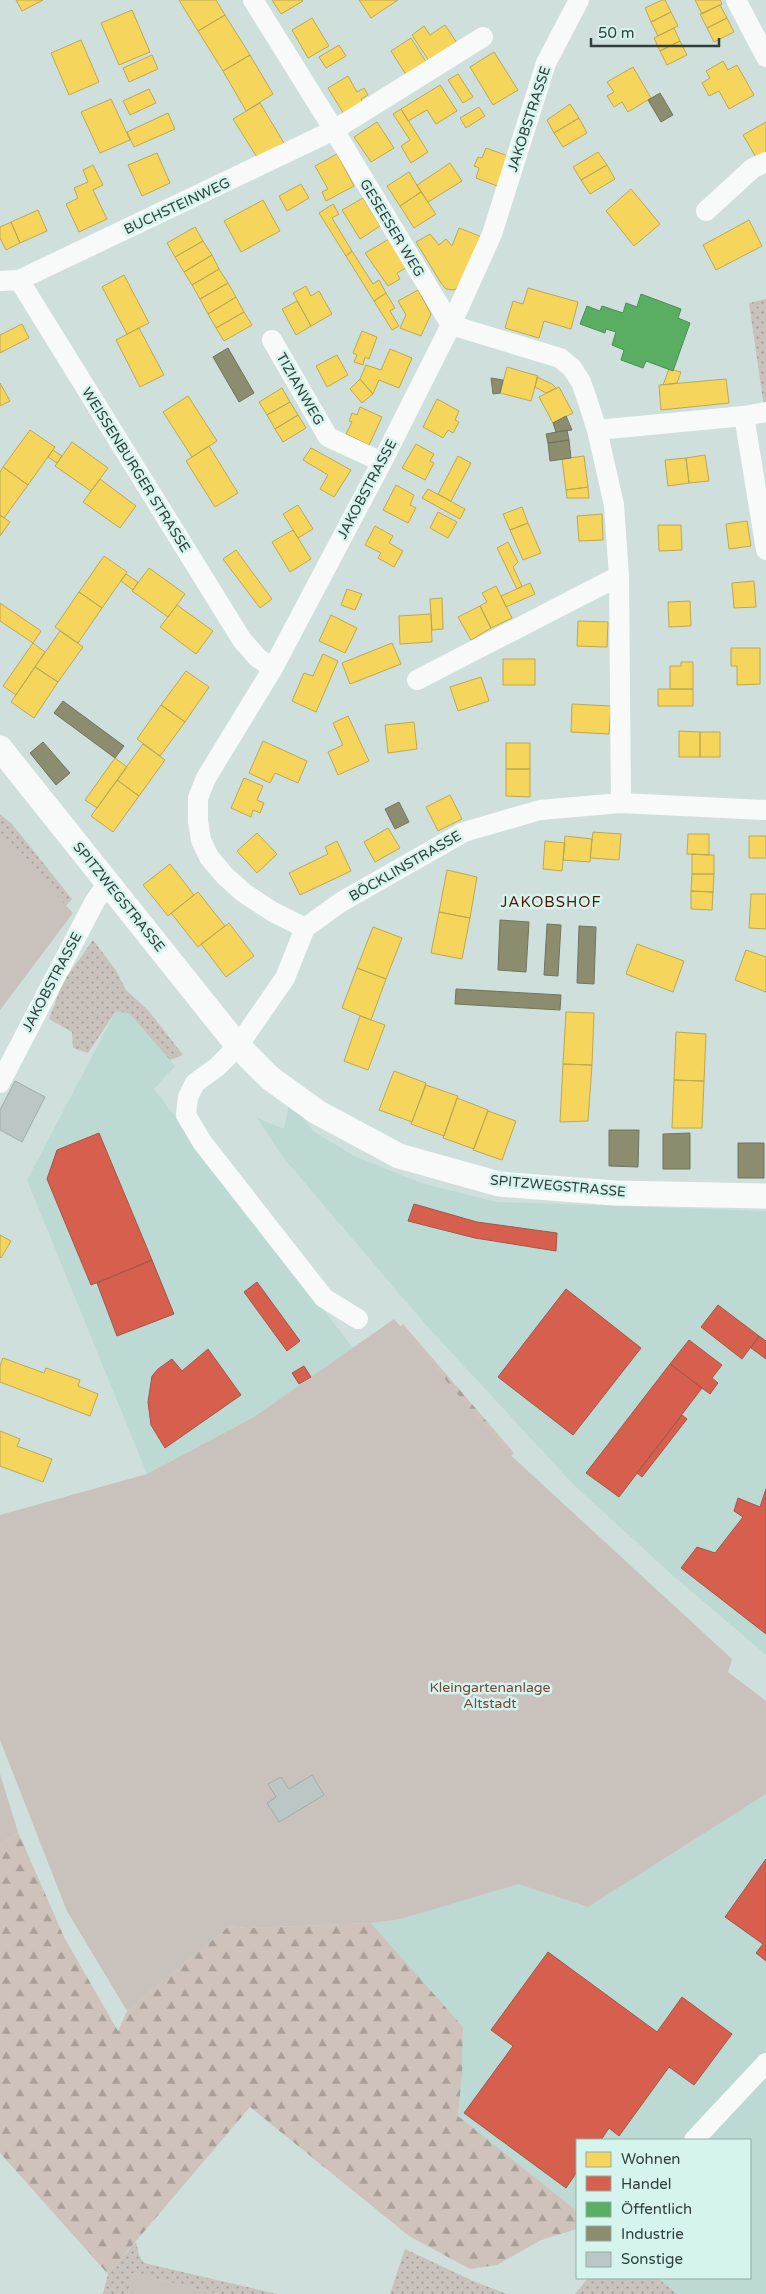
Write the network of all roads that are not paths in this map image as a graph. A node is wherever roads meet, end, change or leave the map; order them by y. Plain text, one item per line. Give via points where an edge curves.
1 (252, 0) edge
2 (578, 0) edge
3 (736, 0) edge
4 (483, 37) dead end
5 (766, 58) edge
6 (334, 130) junction
7 (766, 162) edge
8 (706, 211) dead end
9 (10, 281) edge
10 (451, 325) junction
11 (272, 340) dead end
12 (766, 412) edge
13 (744, 416) junction
14 (597, 430) junction
15 (382, 462) junction
16 (766, 550) edge
17 (619, 576) junction
18 (273, 668) junction
19 (417, 680) dead end
20 (0, 748) edge
21 (621, 803) junction
22 (766, 810) edge
23 (108, 883) junction
24 (305, 928) junction
25 (238, 1046) junction
26 (0, 1083) edge
27 (766, 1196) edge
28 (358, 1319) dead end
29 (766, 2064) edge
30 (695, 2139) edge

1 - 6 street, GESEESER WEG
2 - 10 street, JAKOBSTRASSE via 546,63 492,234
3 - 5 street
4 - 6 street
6 - 9 street, BUCHSTEINWEG
6 - 10 street, GESEESER WEG
7 - 8 street via 753,168
9 - 18 street, WEISSENBURGER STRASSE via 242,640 258,658
10 - 14 street via 560,358 581,382
10 - 15 street, JAKOBSTRASSE
11 - 15 street, TIZIANWEG via 328,438
12 - 13 street
13 - 14 street
13 - 16 street
14 - 17 street via 614,505
15 - 18 street, JAKOBSTRASSE
17 - 19 street
17 - 21 street
18 - 24 street, JAKOBSTRASSE via 206,778 198,798 198,821 209,857 224,876 272,912
20 - 23 street, SPITZWEGSTRASSE
21 - 22 street, BÖCKLINSTRASSE
21 - 24 street, BÖCKLINSTRASSE via 540,810 464,832 341,902
23 - 25 street, SPITZWEGSTRASSE
23 - 26 street, JAKOBSTRASSE via 95,901
24 - 25 street via 285,978
25 - 27 street, SPITZWEGSTRASSE via 270,1078 353,1133 408,1158 499,1184 615,1193
25 - 28 street via 195,1083 188,1097 186,1115 202,1142 324,1298
29 - 30 street

